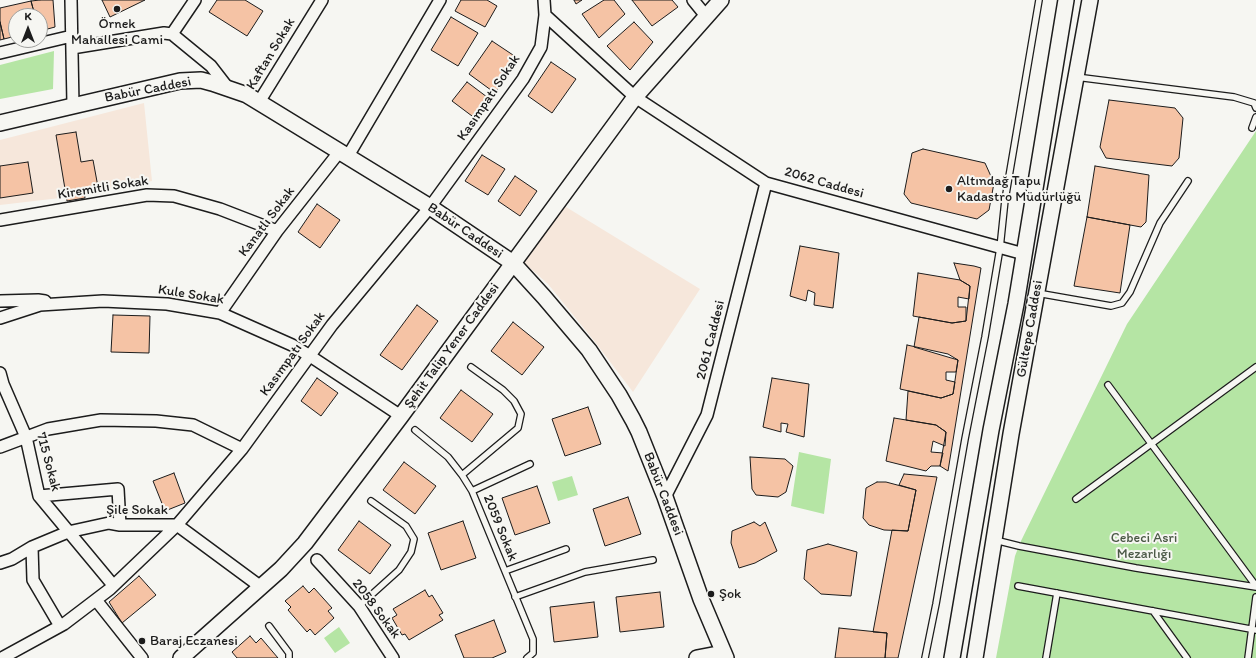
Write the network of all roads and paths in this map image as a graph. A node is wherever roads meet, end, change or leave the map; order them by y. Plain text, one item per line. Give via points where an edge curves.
1 (71, 0) edge
2 (195, 0) edge
3 (322, 0) edge
4 (440, 0) edge
5 (544, 0) edge
6 (693, 0) edge
7 (721, 0) edge
8 (1039, 0) edge
9 (1066, 0) edge
10 (1090, 0) edge
11 (546, 15) junction
12 (706, 16) junction
13 (172, 34) junction
14 (72, 36) junction
15 (72, 48) junction
16 (0, 52) edge
17 (1076, 77) junction
18 (228, 88) junction
19 (635, 97) junction
20 (260, 102) junction
21 (73, 105) junction
22 (1256, 108) edge
23 (1256, 117) edge
24 (0, 123) edge
25 (1252, 128) dead end
26 (344, 154) junction
27 (1188, 181) dead end
28 (766, 183) junction
29 (430, 207) junction
30 (0, 220) edge
31 (277, 231) junction
32 (1000, 248) junction
33 (1024, 254) junction
34 (512, 263) junction
35 (1036, 293) junction
36 (0, 301) edge
37 (65, 304) junction
38 (220, 313) junction
39 (0, 318) edge
40 (310, 356) junction
41 (471, 367) dead end
42 (1256, 367) edge
43 (0, 374) edge
44 (1108, 385) dead end
45 (401, 416) junction
46 (415, 430) dead end
47 (26, 437) junction
48 (1152, 444) junction
49 (0, 447) edge
50 (242, 449) junction
51 (530, 464) dead end
52 (462, 475) junction
53 (472, 491) junction
54 (39, 496) junction
55 (665, 497) junction
56 (1076, 499) dead end
57 (372, 501) dead end
58 (120, 525) junction
59 (177, 525) junction
60 (68, 532) junction
61 (993, 540) junction
62 (32, 547) junction
63 (566, 549) dead end
64 (317, 560) dead end
65 (653, 560) dead end
66 (0, 563) edge
67 (505, 571) junction
68 (113, 585) junction
69 (1018, 586) dead end
70 (1256, 586) edge
71 (261, 587) junction
72 (1057, 593) junction
73 (515, 597) junction
74 (1256, 597) edge
75 (96, 600) junction
76 (359, 606) junction
77 (1153, 611) junction
78 (60, 626) junction
79 (269, 626) dead end
80 (1254, 629) edge
81 (725, 656) edge
82 (2, 658) edge
83 (142, 658) edge
84 (181, 658) edge
85 (289, 658) edge
86 (393, 658) edge
87 (527, 658) edge
88 (697, 658) edge
89 (925, 658) edge
90 (952, 658) edge
91 (975, 658) edge
92 (1046, 658) edge
93 (1187, 658) edge
94 (1248, 658) edge

1 - 14 street
2 - 13 street
3 - 20 street, Kaftan Sokak
4 - 26 street, Kanatlı Sokak
5 - 11 street, Kasımpatı Sokak
6 - 12 street
7 - 12 main road, Şehit Talip Yener Caddesi
8 - 32 lane via 1005,200
9 - 33 main road, Gültepe Caddesi
10 - 17 main road, Gültepe Caddesi
11 - 19 street, 2062 Caddesi
11 - 29 street, Kasımpatı Sokak via 541,47 523,79
12 - 19 main road, Şehit Talip Yener Caddesi
13 - 15 street via 164,33
13 - 18 street via 211,66
14 - 15 street
14 - 16 street
15 - 21 street
17 - 22 lane via 1234,97 1254,103
17 - 35 main road, Gültepe Caddesi
18 - 20 main road, Babür Caddesi
18 - 21 main road, Babür Caddesi via 201,80 180,81
19 - 28 street, 2062 Caddesi
19 - 34 main road, Şehit Talip Yener Caddesi
20 - 26 main road, Babür Caddesi
21 - 24 main road, Babür Caddesi
23 - 25 lane
26 - 29 main road, Babür Caddesi
26 - 31 street, Kanatlı Sokak
27 - 35 lane via 1160,223 1130,292 1122,302 1111,306
28 - 32 street, 2062 Caddesi
28 - 55 street, 2061 Caddesi via 707,415
29 - 34 main road, Babür Caddesi
29 - 40 street, Kasımpatı Sokak via 332,325
30 - 31 street, Kiremitli Sokak via 147,195 174,196 220,209
31 - 38 street, Kanatlı Sokak
32 - 33 street, 2062 Caddesi
32 - 89 lane
33 - 90 main road, Gültepe Caddesi
34 - 45 main road, Şehit Talip Yener Caddesi
34 - 55 main road, Babür Caddesi via 589,350 619,395 639,432
35 - 61 main road, Gültepe Caddesi
36 - 37 street via 38,300
37 - 38 street, Kule Sokak via 103,301 167,304
37 - 39 street, Kule Sokak via 40,305
38 - 40 street, Kule Sokak via 292,345
40 - 45 street, Kule Sokak
40 - 50 street, Kasımpatı Sokak
41 - 52 lane via 514,401 521,414 518,428
42 - 48 lane
43 - 47 street, 715 Sokak
44 - 48 lane
45 - 71 main road, Şehit Talip Yener Caddesi via 305,543
46 - 52 lane, 2059 Sokak via 448,457
47 - 49 street
47 - 50 street via 48,428 101,420 156,421 193,425
47 - 54 street, 715 Sokak
48 - 56 lane
48 - 70 lane
50 - 59 street, Kasımpatı Sokak
51 - 53 lane
52 - 53 lane, 2059 Sokak
53 - 67 lane, 2059 Sokak
54 - 58 street via 118,489
54 - 60 street, 715 Sokak
55 - 81 main road, Babür Caddesi via 701,599
57 - 76 lane via 406,526 414,539 411,552 399,570
58 - 59 street, Şile Sokak
58 - 60 street, Şile Sokak via 108,523
59 - 68 street, Kasımpatı Sokak
59 - 71 street, Şile Sokak
60 - 62 street, Şile Sokak
60 - 68 street, 715 Sokak
61 - 70 lane via 1136,568
61 - 91 main road, Gültepe Caddesi
62 - 66 street, Şile Sokak
62 - 78 street via 34,580
63 - 67 lane
64 - 76 street, 2058 Sokak
65 - 73 lane via 585,572
67 - 73 lane, 2059 Sokak
68 - 75 street, Kasımpatı Sokak
69 - 72 lane
71 - 84 main road, Şehit Talip Yener Caddesi
72 - 77 lane
72 - 92 lane
73 - 87 lane, 2059 Sokak via 533,639 533,653
74 - 80 lane
75 - 78 street, Kasımpatı Sokak
75 - 83 street
76 - 86 street, 2058 Sokak
77 - 80 lane
77 - 93 lane
78 - 82 street, Kasımpatı Sokak
79 - 85 lane
80 - 94 lane
81 - 88 main road

